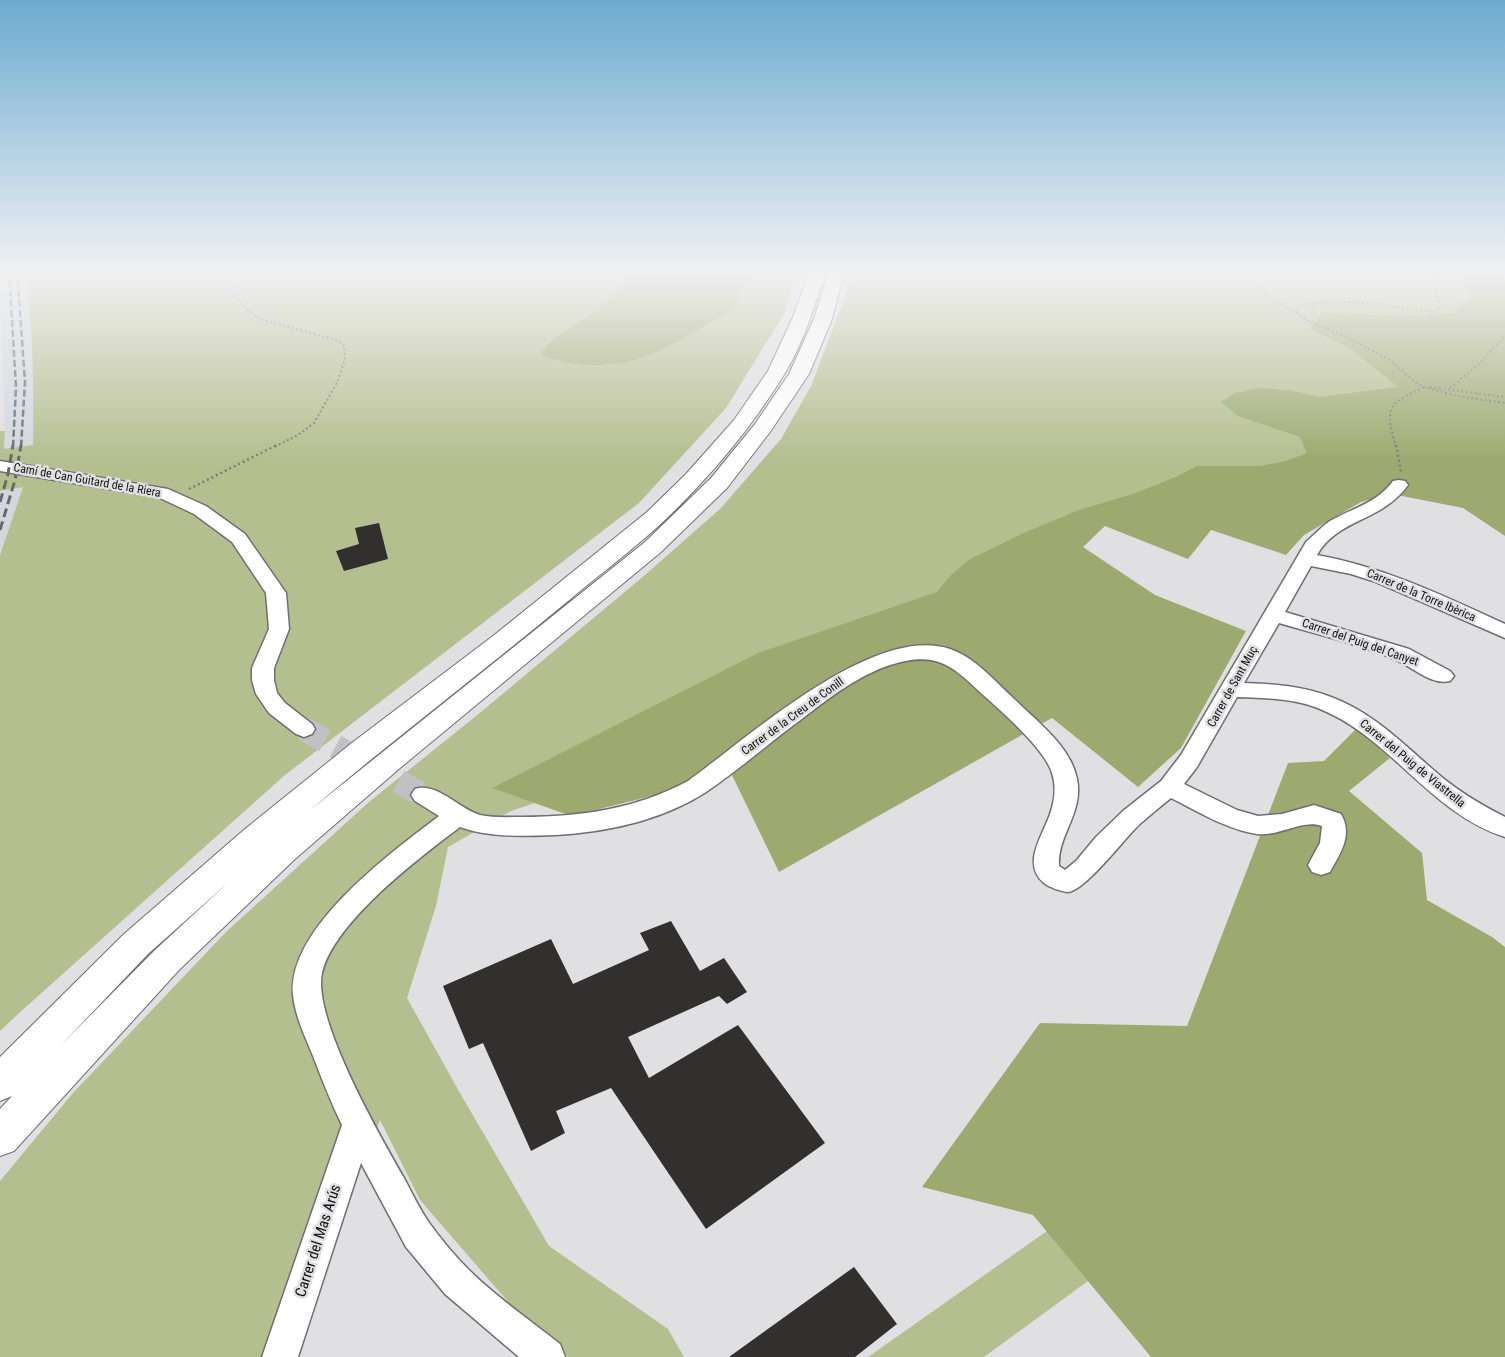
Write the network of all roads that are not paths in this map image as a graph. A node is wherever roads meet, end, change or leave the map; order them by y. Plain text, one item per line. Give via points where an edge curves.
1 (794, 333) edge
2 (817, 333) edge
3 (0, 466) edge
4 (1399, 485) road end
5 (1305, 559) junction
6 (1275, 615) junction
7 (1505, 632) edge
8 (1443, 676) dead end
9 (1230, 690) junction
10 (304, 729) tunnel mouth
11 (1169, 787) junction
12 (423, 795) tunnel mouth
13 (458, 815) junction
14 (1505, 828) edge
15 (1321, 865) dead end
16 (1057, 880) joint
17 (0, 1084) edge
18 (358, 1125) junction
19 (0, 1137) edge
20 (280, 1357) edge
21 (547, 1357) edge

1 - 17 highway via 777,371 741,424 694,479 655,517 256,838 136,944
2 - 19 highway via 799,374 764,428 719,483 681,522 284,850 168,960
3 - 10 street, Camí de Can Guitard de la Riera via 162,493 200,510 239,538 276,593 279,629 263,668 262,680 277,708
4 - 5 street, Carrer de Sant Muç via 1371,509 1335,526 1319,539
5 - 6 street, Carrer de Sant Muç
5 - 7 street, Carrer de la Torre Ibèrica via 1377,575
6 - 8 street, Carrer del Puig del Canyet via 1402,654
6 - 9 street, Carrer de Sant Muç
9 - 11 street, Carrer de Sant Muç via 1200,744
9 - 14 street, Carrer del Puig de Viastrella via 1288,693 1341,710 1387,740 1452,798
11 - 15 street via 1229,816 1258,825 1282,823 1314,814 1332,820 1336,831
11 - 16 street, Carrer de Sant Muç via 1132,816 1085,868 1068,882
12 - 13 street
13 - 16 street, Carrer de la Creu de Conill via 494,826 563,826 624,815 668,801 696,787 835,685 891,658 932,652 945,655 969,669 1059,760 1066,782 1065,805 1046,852 1049,874
13 - 18 street via 400,859 350,907 329,931 308,974 313,1021
18 - 20 street, Carrer del Mas Arús
18 - 21 street via 418,1235 458,1282

